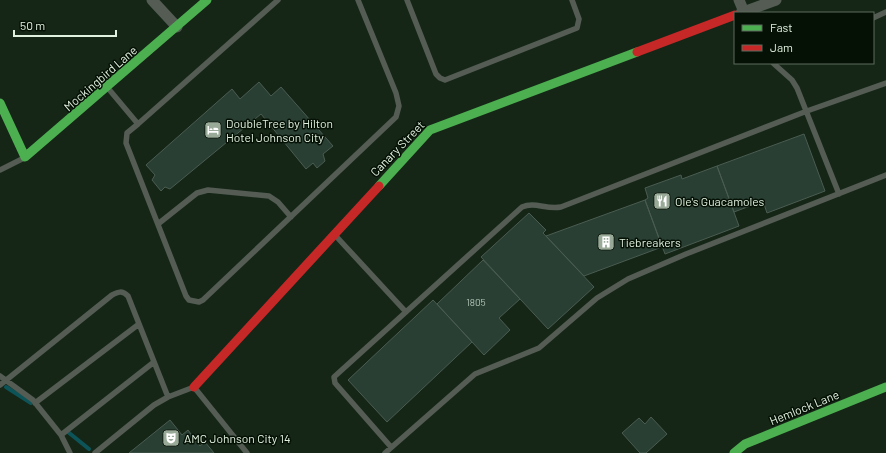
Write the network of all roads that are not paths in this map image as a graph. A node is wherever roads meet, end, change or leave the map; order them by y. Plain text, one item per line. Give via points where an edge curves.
1 (152, 0) edge
2 (207, 0) edge
3 (278, 0) edge
4 (358, 0) edge
5 (407, 0) edge
6 (572, 0) edge
7 (739, 0) edge
8 (776, 0) edge
9 (741, 12) edge
10 (744, 12) edge
11 (886, 12) edge
12 (734, 16) edge
13 (874, 18) edge
14 (177, 27) junction
15 (775, 64) edge
16 (886, 83) edge
17 (107, 87) junction
18 (0, 103) edge
19 (807, 111) junction
20 (138, 124) junction
21 (25, 157) junction
22 (0, 170) edge
23 (886, 175) edge
24 (839, 194) junction
25 (291, 217) junction
26 (158, 224) junction
27 (334, 234) junction
28 (406, 312) junction
29 (139, 324) junction
30 (154, 362) junction
31 (0, 376) edge
32 (5, 381) junction
33 (0, 386) edge
34 (194, 387) junction
35 (886, 387) edge
36 (168, 397) junction
37 (35, 403) junction
38 (61, 435) junction
39 (391, 447) junction
40 (70, 453) edge
41 (95, 453) edge
42 (248, 453) edge
43 (384, 453) edge
44 (734, 453) edge

1 - 14 street
2 - 14 street, Mockingbird Lane
3 - 20 lane
4 - 25 lane via 396,93 398,112 396,118
5 - 6 lane via 436,74 445,80 577,28 579,19
7 - 9 street
8 - 10 street, Canary Street
11 - 13 lane
12 - 27 street, Canary Street via 430,130
14 - 17 street, Mockingbird Lane
15 - 19 lane via 795,84
16 - 19 lane
17 - 20 lane
17 - 21 street, Mockingbird Lane
18 - 21 street
19 - 24 lane
19 - 28 lane via 561,207 546,208 535,204 522,207
20 - 26 lane via 127,133 126,143
21 - 22 lane
23 - 24 lane
24 - 39 lane via 686,254 616,286 597,298 539,348 475,374
25 - 26 lane via 269,196 208,190 197,193
25 - 26 lane via 199,302 189,300 186,296
27 - 28 lane
27 - 34 street, Canary Street
28 - 39 lane via 337,374 334,380
29 - 30 lane
29 - 32 lane via 128,296 124,292 119,292
29 - 37 lane
30 - 36 lane
30 - 38 lane
31 - 32 lane
32 - 33 lane
32 - 37 lane
34 - 36 lane
34 - 42 lane
35 - 44 street, Hemlock Lane via 745,444
36 - 41 lane via 154,405
37 - 38 lane
38 - 40 lane
39 - 43 lane

